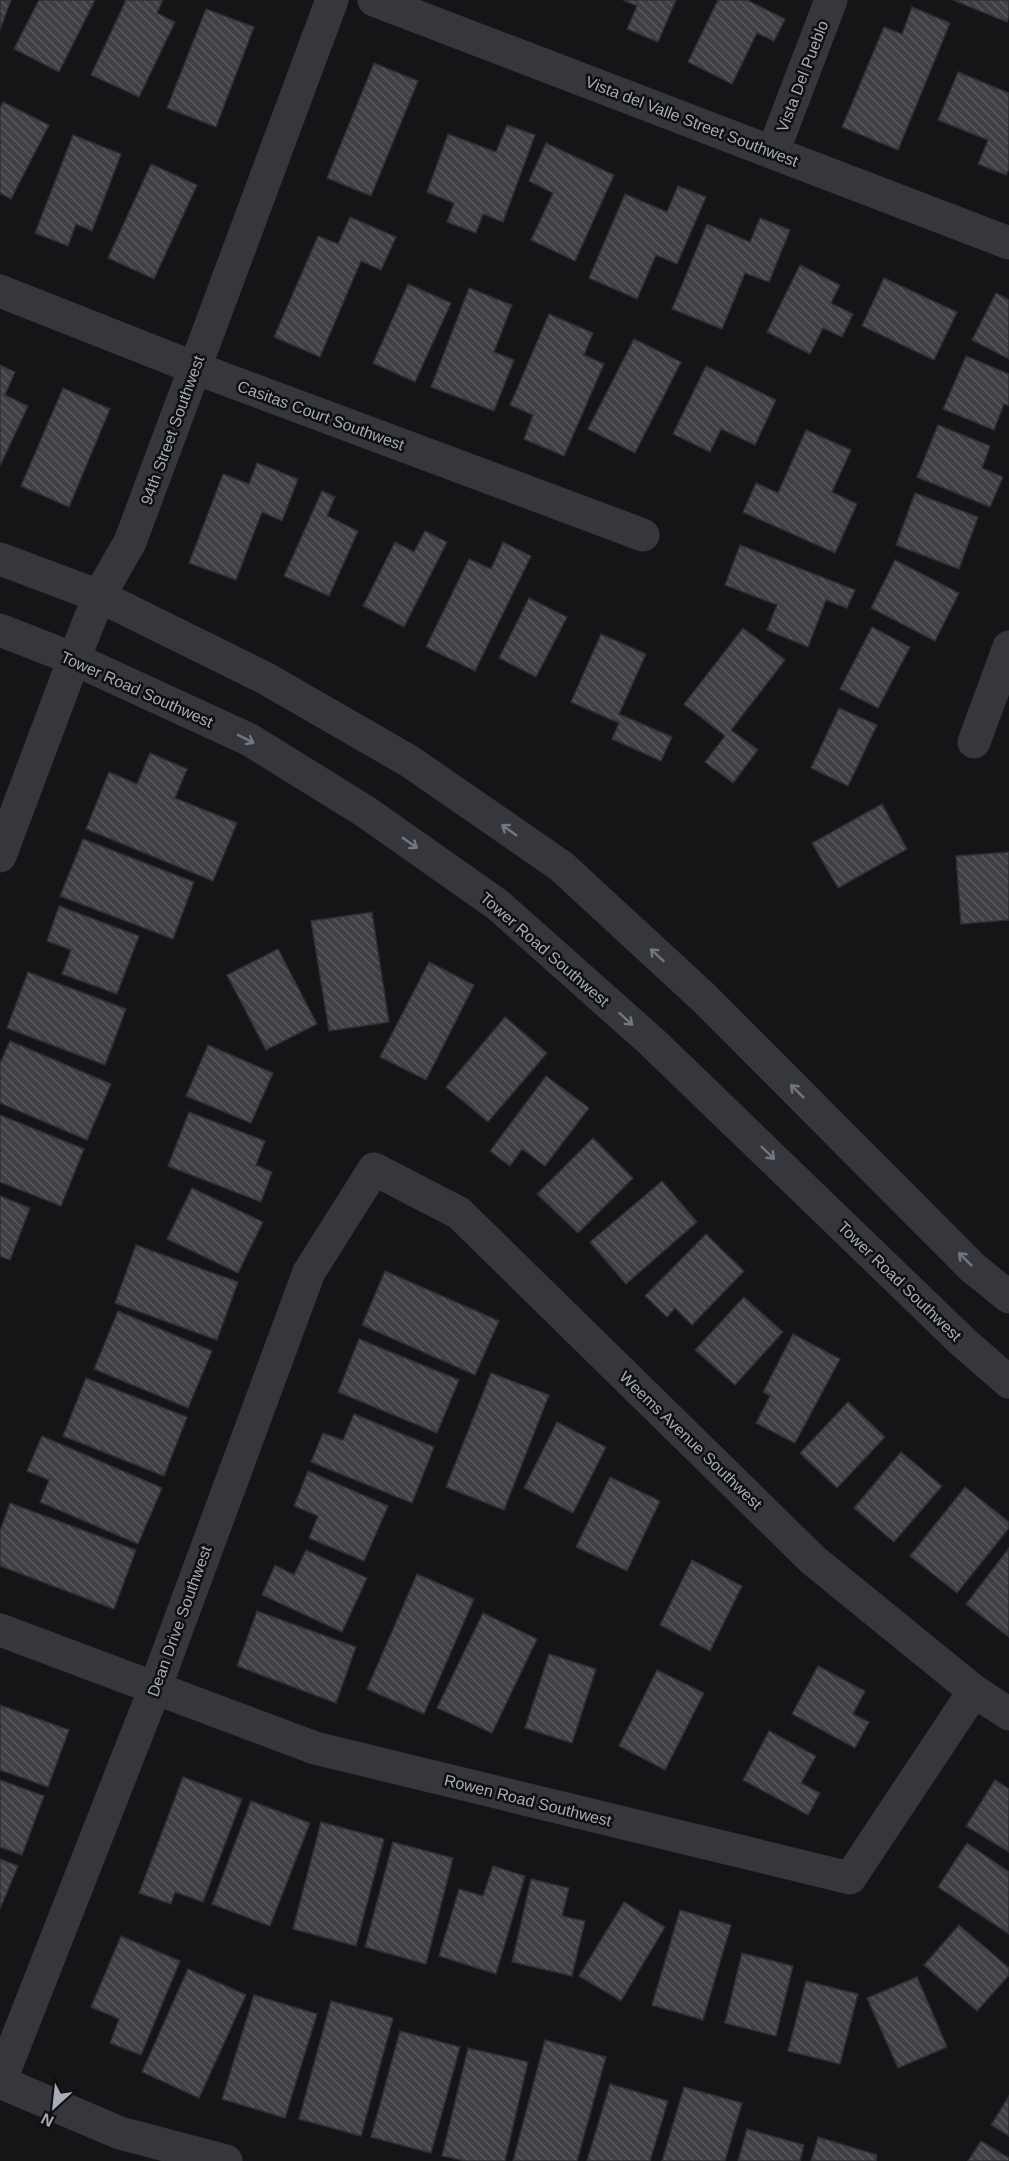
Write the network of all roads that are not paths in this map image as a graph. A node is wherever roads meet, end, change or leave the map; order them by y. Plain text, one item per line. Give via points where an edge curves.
1 (332, 0) edge
2 (374, 0) edge
3 (831, 0) edge
4 (773, 152) junction
5 (1009, 243) edge
6 (0, 291) edge
7 (195, 368) junction
8 (643, 535) dead end
9 (0, 559) edge
10 (99, 596) junction
11 (0, 630) edge
12 (1009, 647) edge
13 (74, 659) junction
14 (974, 742) dead end
15 (0, 856) edge
16 (374, 1169) joint
17 (1009, 1297) edge
18 (1009, 1382) edge
19 (0, 1630) edge
20 (155, 1688) junction
21 (974, 1691) junction
22 (1009, 1714) edge
23 (0, 2082) edge
24 (226, 2161) edge

1 - 7 street, 94th Street Southwest
2 - 4 street, Vista del Valle Street Southwest
3 - 4 street, Vista Del Pueblo
4 - 5 street, Vista del Valle Street Southwest
6 - 7 street, Casitas Court Southwest
7 - 8 street, Casitas Court Southwest
7 - 10 street, 94th Street Southwest via 130,542
9 - 10 street
10 - 13 street, 94th Street Southwest
17 -> 10 street via 973,1268 703,997 561,866 409,761 266,678
11 - 13 street, Tower Road Southwest
12 - 14 street
13 - 15 street, 94th Street Southwest
13 -> 18 street, Tower Road Southwest via 250,740 366,812 498,905 652,1042
16 - 20 street, Dean Drive Southwest via 309,1272
16 - 21 street, Weems Avenue Southwest via 459,1213 813,1560
19 - 20 street, Rowen Road Southwest
20 - 21 street, Rowen Road Southwest via 315,1748 850,1878
20 - 23 street, Dean Drive Southwest
21 - 22 street, Weems Avenue Southwest
23 - 24 street via 120,2133

